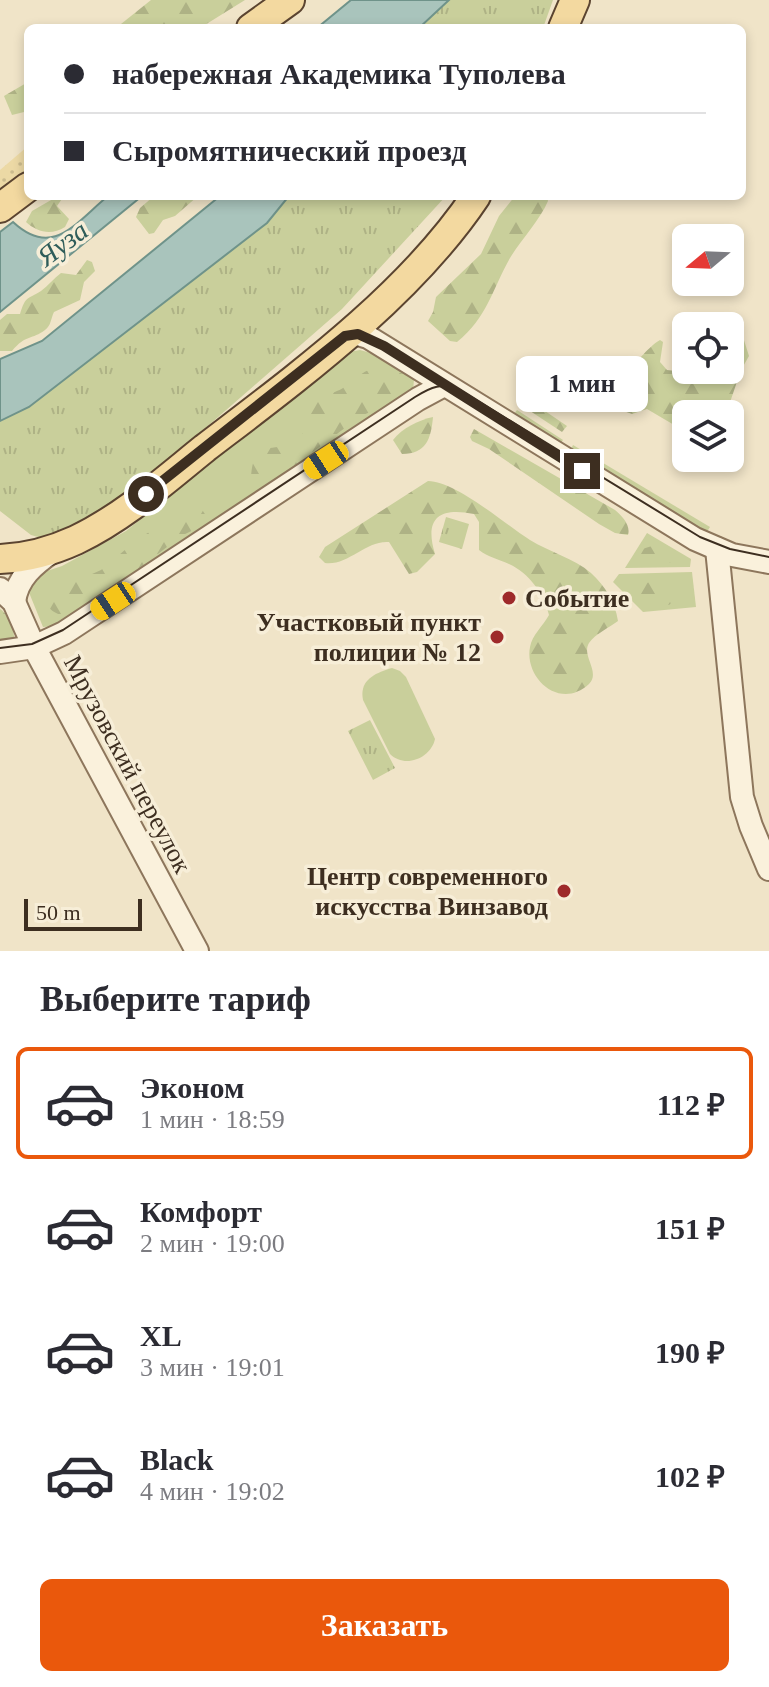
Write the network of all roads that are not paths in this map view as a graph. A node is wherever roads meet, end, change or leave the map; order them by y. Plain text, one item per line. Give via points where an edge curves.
1 (290, 0) edge
2 (575, 0) edge
3 (257, 24) edge
4 (565, 24) edge
5 (24, 190) edge
6 (473, 200) edge
7 (0, 208) edge
8 (371, 313) junction
9 (345, 336) junction
10 (390, 350) junction
11 (444, 385) junction
12 (58, 548) junction
13 (717, 549) junction
14 (0, 559) edge
15 (769, 562) edge
16 (7, 595) edge
17 (34, 647) junction
18 (0, 652) edge
19 (769, 869) edge
20 (197, 951) edge

1 - 3 main road
2 - 4 main road
5 - 7 main road
6 - 8 main road via 432,254
8 - 9 main road
8 - 10 street
9 - 10 street via 368,337
9 - 12 main road via 126,510
10 - 11 street
11 - 13 street
11 - 17 street via 64,633
12 - 14 main road
12 - 16 street, Мрузовский переулок
13 - 15 street
13 - 19 street via 742,797
16 - 17 street, Мрузовский переулок
17 - 18 street
17 - 20 street, Мрузовский переулок

